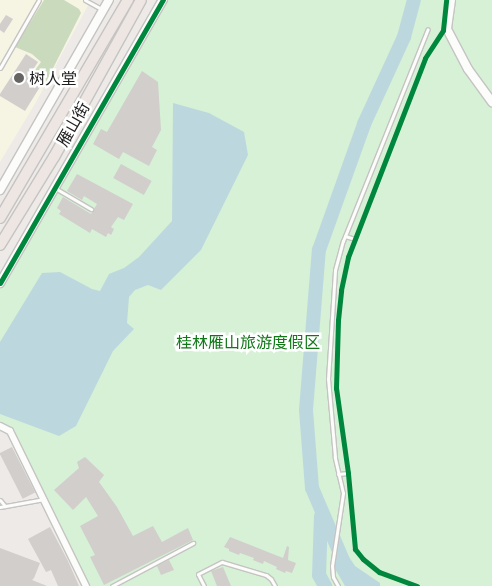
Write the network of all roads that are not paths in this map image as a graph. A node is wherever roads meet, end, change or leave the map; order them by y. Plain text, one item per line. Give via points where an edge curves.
1 (39, 0) edge
2 (85, 0) edge
3 (109, 0) edge
4 (128, 0) edge
5 (142, 0) edge
6 (163, 0) edge
7 (451, 0) edge
8 (104, 10) junction
9 (428, 29) dead end
10 (0, 68) edge
11 (492, 102) edge
12 (54, 187) junction
13 (0, 190) edge
14 (91, 210) dead end
15 (0, 218) edge
16 (345, 236) junction
17 (356, 239) dead end
18 (0, 245) edge
19 (0, 282) edge
20 (0, 426) edge
21 (348, 473) dead end
22 (338, 474) junction
23 (0, 500) edge
24 (44, 500) junction
25 (5, 506) junction
26 (0, 507) edge
27 (193, 543) dead end
28 (86, 586) edge
29 (112, 586) edge
30 (204, 586) edge
31 (275, 586) edge
32 (338, 586) edge

1 - 10 lane
2 - 8 lane
3 - 8 street
4 - 15 highway, 雁山街
5 - 18 highway, 雁山街 via 54,157
6 - 12 street
7 - 11 street via 447,29 468,69
8 - 13 street
9 - 16 lane
12 - 14 lane
12 - 19 street
16 - 17 lane
16 - 22 lane via 335,270 328,379
20 - 24 street via 10,431
21 - 22 lane
22 - 32 lane via 343,494 332,572
23 - 25 lane
24 - 25 lane
24 - 28 street
25 - 26 lane
27 - 29 lane
30 - 31 lane via 198,574 222,562 266,576

